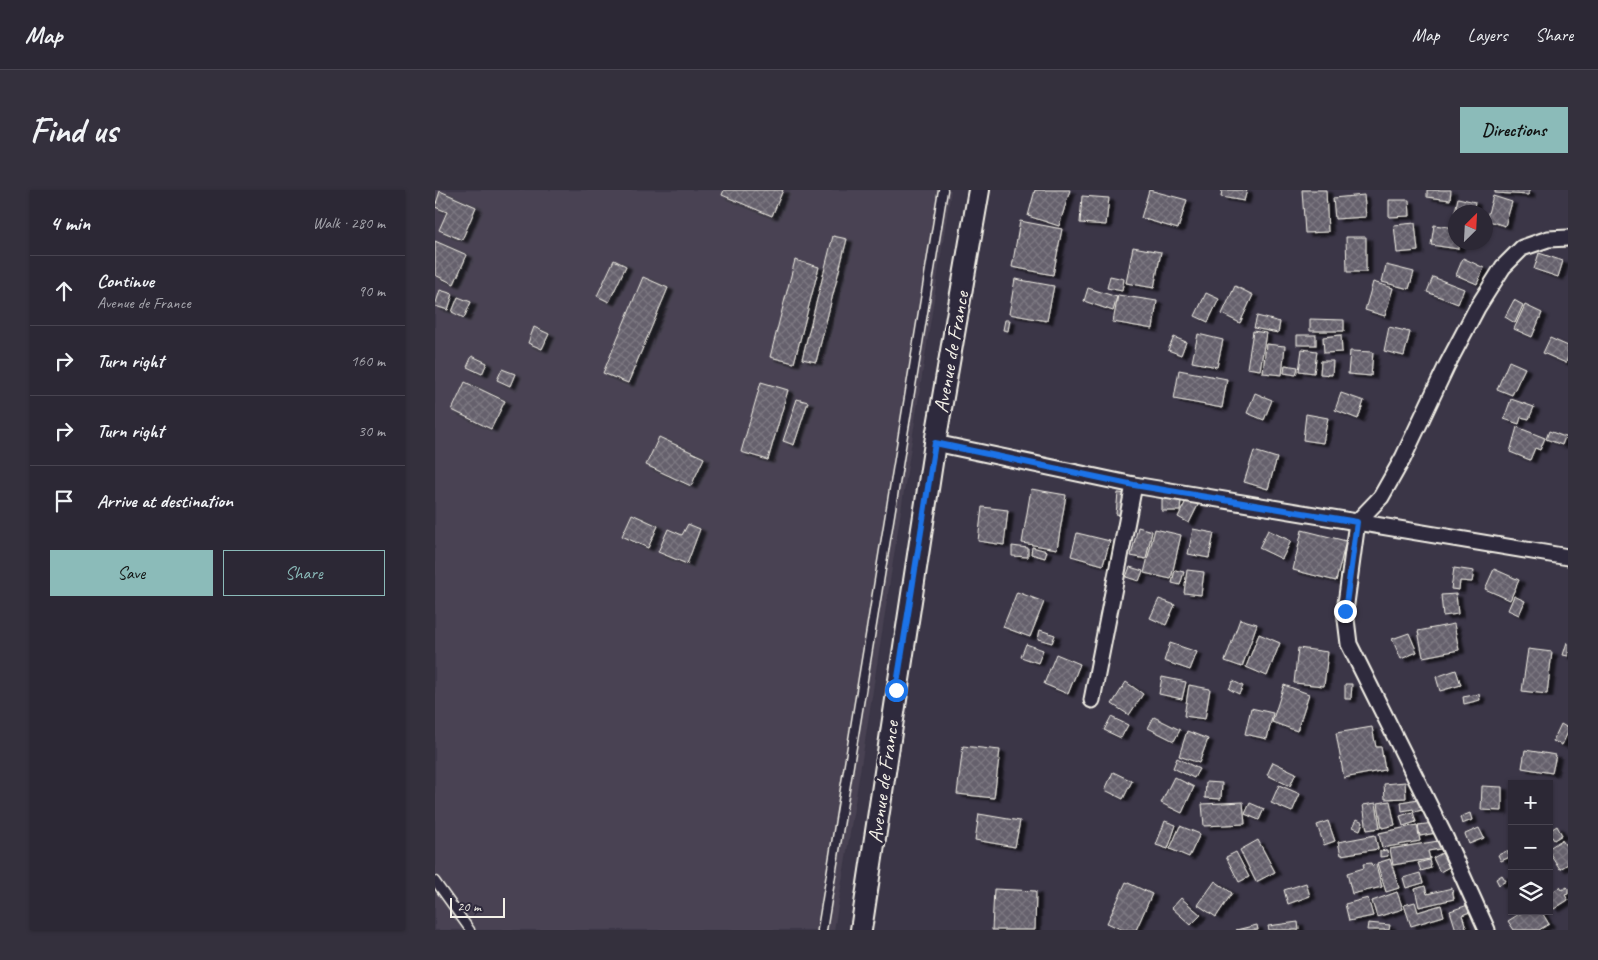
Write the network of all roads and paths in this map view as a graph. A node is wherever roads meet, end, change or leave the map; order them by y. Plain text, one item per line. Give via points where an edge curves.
1 (943, 190) edge
2 (979, 190) edge
3 (1568, 238) edge
4 (935, 443) junction
5 (1134, 485) junction
6 (1357, 522) junction
7 (1568, 557) edge
8 (1092, 700) dead end
9 (435, 881) edge
10 (470, 930) edge
11 (822, 930) edge
12 (861, 930) edge
13 (1487, 930) edge

1 - 11 lane
2 - 4 street, Avenue de France
3 - 6 street via 1548,238 1522,248 1503,267 1477,308 1381,497
4 - 5 street
4 - 12 street, Avenue de France
5 - 6 street
5 - 8 street
6 - 7 street
6 - 13 street via 1345,611 1349,644
9 - 10 lane

